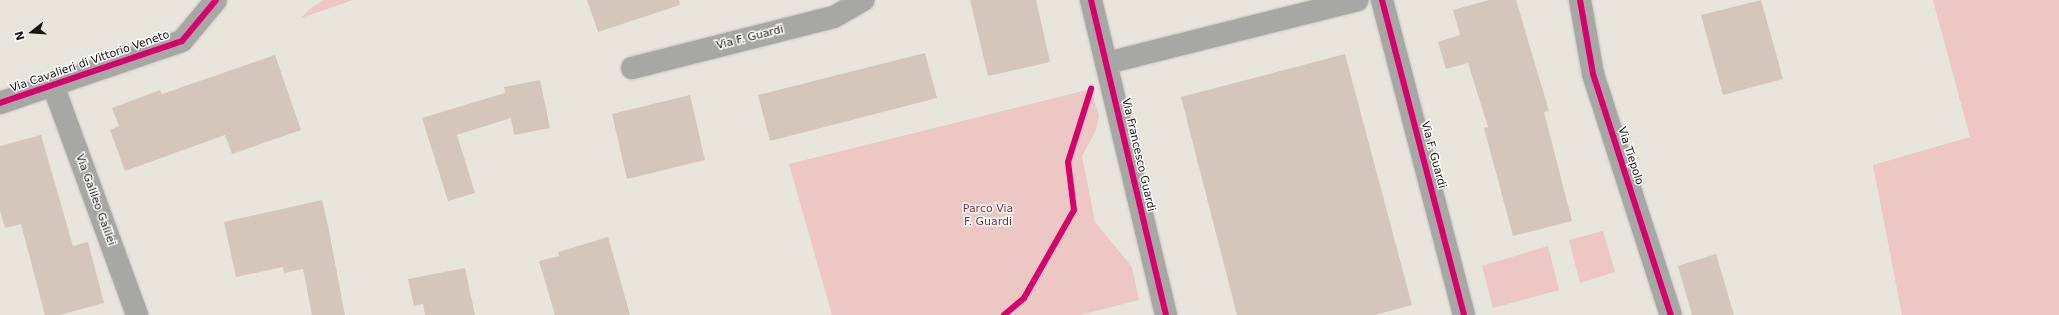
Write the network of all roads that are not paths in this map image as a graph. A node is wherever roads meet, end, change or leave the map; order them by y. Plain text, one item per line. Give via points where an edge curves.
1 (216, 0) edge
2 (864, 0) edge
3 (1091, 0) edge
4 (1357, 0) edge
5 (1382, 0) edge
6 (1580, 0) edge
7 (1106, 63) junction
8 (632, 68) dead end
9 (53, 85) junction
10 (0, 103) edge
11 (137, 315) edge
12 (1166, 315) edge
13 (1464, 315) edge
14 (1671, 315) edge

1 - 9 street, Via Cavalieri di Vittorio Veneto via 182,41
2 - 8 street, Via F. Guardi via 834,17
3 - 7 street, Via Francesco Guardi
4 - 7 street
5 - 13 street, Via F. Guardi
6 - 14 street, Via Tiepolo via 1593,74
7 - 12 street, Via Francesco Guardi
9 - 10 street, Via Cavalieri di Vittorio Veneto
9 - 11 street, Via Galileo Galilei

